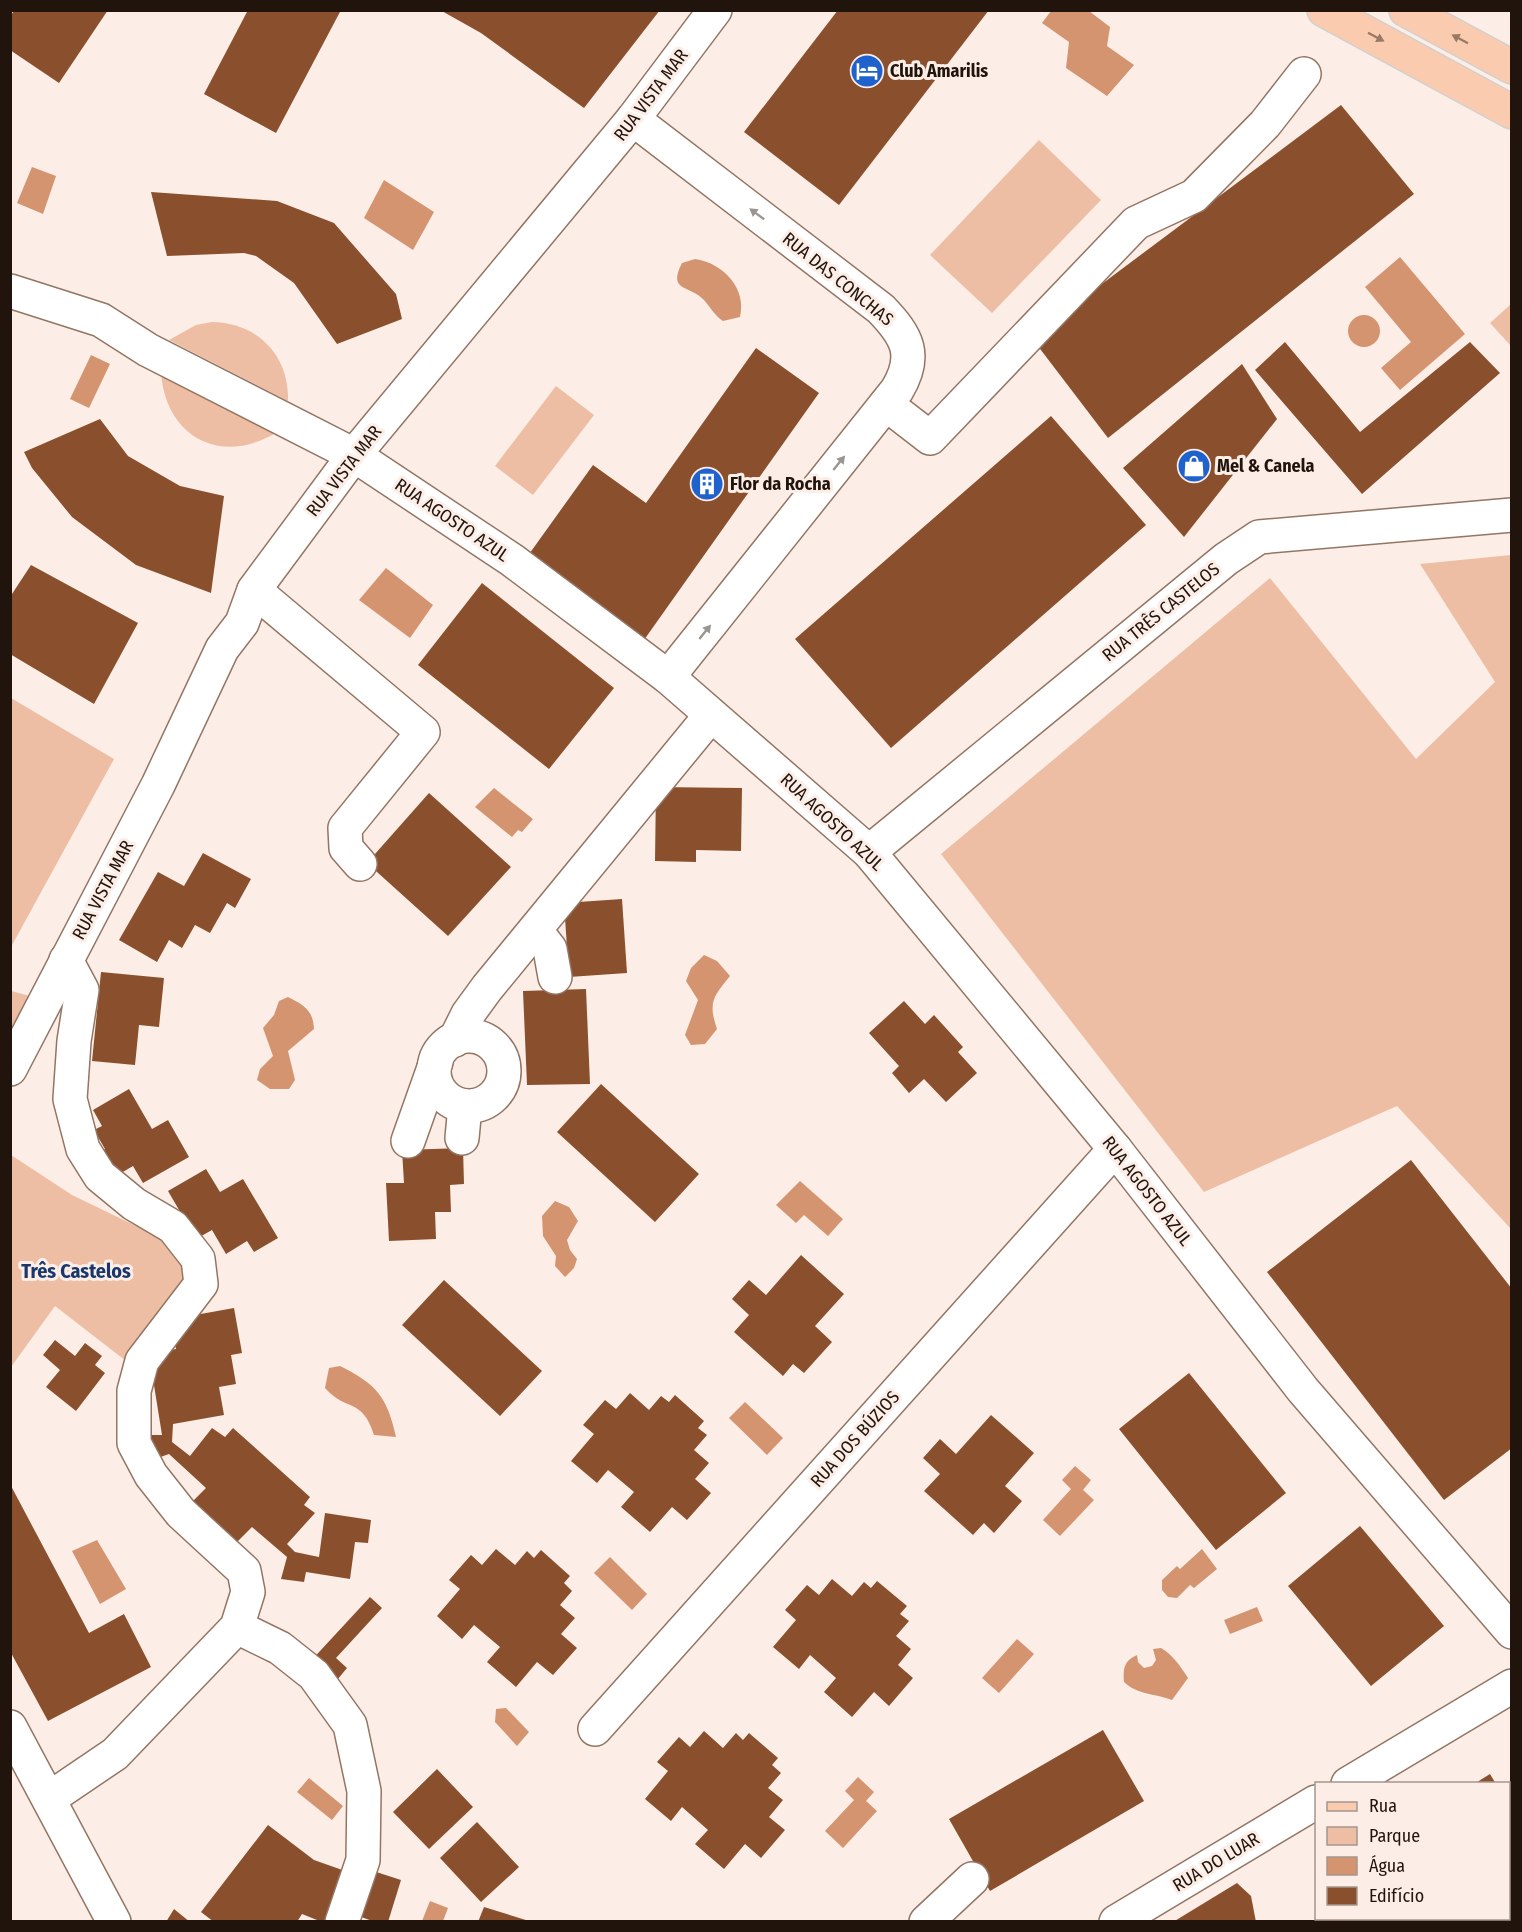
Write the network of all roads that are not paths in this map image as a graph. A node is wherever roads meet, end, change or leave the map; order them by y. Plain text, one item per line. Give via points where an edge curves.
1 (715, 10) edge
2 (1324, 10) edge
3 (1414, 12) edge
4 (1512, 67) edge
5 (1304, 74) dead end
6 (1512, 112) edge
7 (633, 119) junction
8 (10, 291) edge
9 (886, 404) junction
10 (354, 455) junction
11 (1512, 515) edge
12 (254, 590) junction
13 (668, 677) junction
14 (704, 724) junction
15 (869, 852) junction
16 (360, 864) dead end
17 (535, 930) junction
18 (60, 972) junction
19 (555, 977) dead end
20 (445, 1051) junction
21 (10, 1068) edge
22 (465, 1106) junction
23 (462, 1138) dead end
24 (408, 1142) dead end
25 (1115, 1149) junction
26 (237, 1627) junction
27 (1512, 1632) edge
28 (1512, 1686) edge
29 (10, 1727) edge
30 (595, 1729) dead end
31 (1351, 1782) edge
32 (50, 1798) junction
33 (1315, 1803) edge
34 (972, 1879) dead end
35 (114, 1922) edge
36 (342, 1922) edge
37 (926, 1922) edge
38 (1116, 1922) edge

1 - 7 street, RUA VISTA MAR
2 -> 6 main road
4 -> 3 main road
5 - 9 street via 1265,124 1194,196 1136,223 930,438
9 -> 7 street, RUA DAS CONCHAS via 905,375 909,359 906,342 896,324
7 - 10 street, RUA VISTA MAR
8 - 10 street, RUA AGOSTO AZUL via 101,320 148,350
13 -> 9 street, RUA DAS CONCHAS
10 - 12 street, RUA VISTA MAR
10 - 13 street, RUA AGOSTO AZUL via 512,560
11 - 15 street, RUA TRÊS CASTELOS via 1343,542 1259,537 1243,546
12 - 16 street via 423,732 345,828 346,848
12 - 18 street, RUA VISTA MAR via 242,623 222,649 158,785
13 - 14 street, RUA AGOSTO AZUL
14 - 15 street, RUA AGOSTO AZUL
14 - 17 street
15 - 25 street, RUA AGOSTO AZUL
17 - 19 street via 550,949
17 - 20 street via 468,1014
18 - 21 street, RUA VISTA MAR
18 - 26 street via 82,990 70,1099 83,1149 100,1176 134,1204 173,1227 198,1258 201,1284 142,1361 134,1391 134,1443 151,1475 181,1513 244,1572 248,1592
20 - 22 street via 437,1086 444,1095
20 - 22 street via 471,1036 493,1046 504,1065 501,1087 495,1095 486,1102
20 - 24 street
22 - 23 street
25 - 27 street, RUA AGOSTO AZUL via 1303,1390
25 - 30 street, RUA DOS BÚZIOS
26 - 32 street via 115,1754
26 - 36 street via 280,1648 314,1675 350,1725 364,1791 363,1860
28 - 31 street
29 - 32 street
32 - 35 street
33 - 38 street, RUA DO LUAR
34 - 37 street

